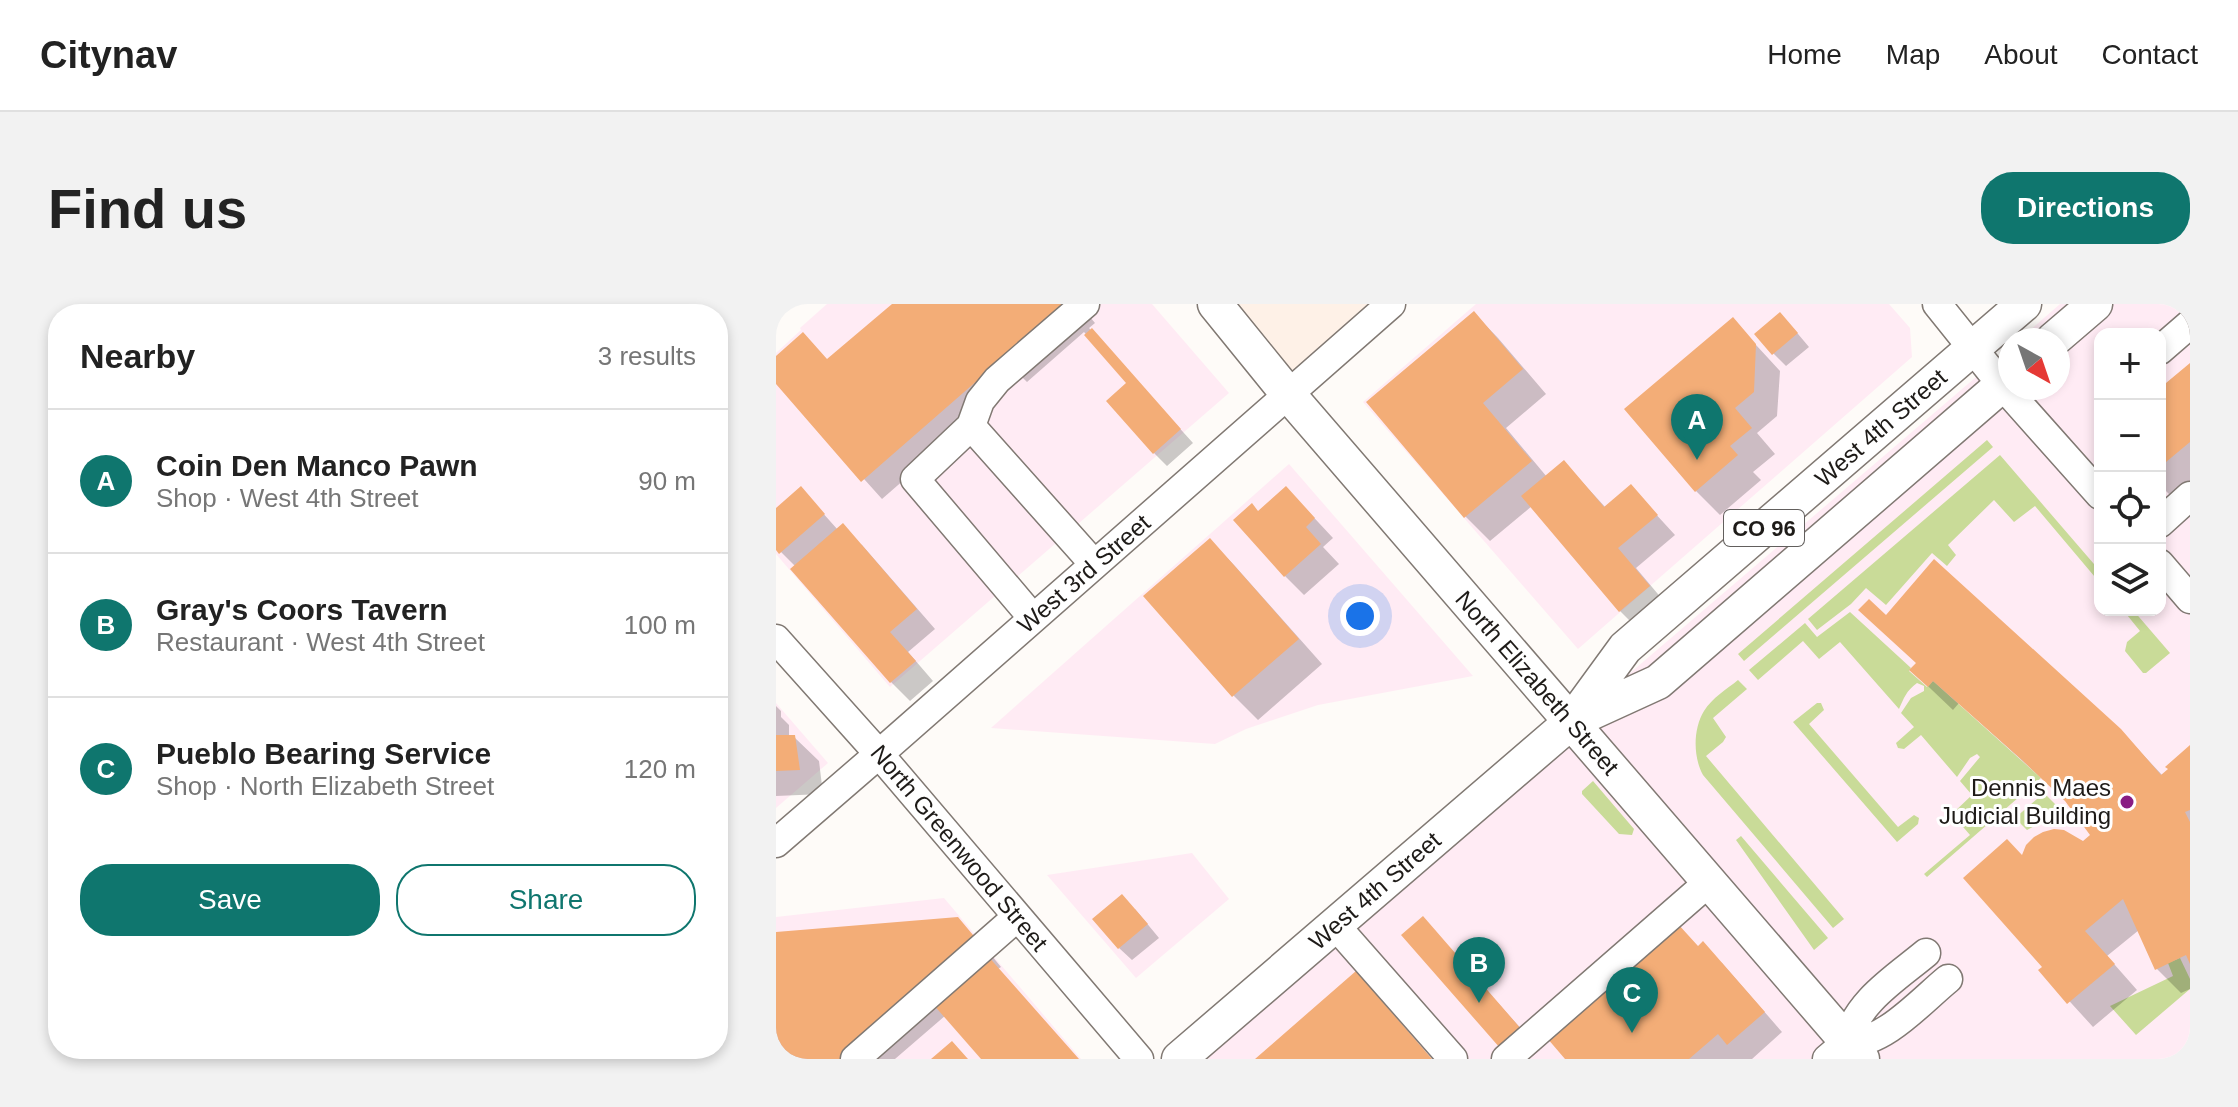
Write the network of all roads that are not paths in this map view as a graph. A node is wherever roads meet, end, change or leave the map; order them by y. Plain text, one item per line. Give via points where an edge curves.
1 (1085, 304) edge
2 (1215, 304) edge
3 (1391, 304) edge
4 (1937, 304) edge
5 (2024, 304) edge
6 (2095, 304) edge
7 (2190, 324) edge
8 (2067, 328) edge
9 (2166, 345) edge
10 (1972, 348) junction
11 (1998, 373) edge
12 (1998, 388) edge
13 (1288, 394) junction
14 (2022, 400) edge
15 (971, 426) junction
16 (2094, 488) edge
17 (2190, 496) edge
18 (2166, 518) edge
19 (1094, 564) junction
20 (2166, 571) edge
21 (2190, 599) edge
22 (1033, 618) junction
23 (776, 639) edge
24 (1571, 722) junction
25 (879, 754) junction
26 (776, 843) edge
27 (1709, 882) junction
28 (1017, 917) junction
29 (1335, 925) junction
30 (1926, 953) dead end
31 (1948, 979) dead end
32 (1846, 1053) edge
33 (855, 1059) edge
34 (1139, 1059) edge
35 (1179, 1059) edge
36 (1453, 1059) edge
37 (1506, 1059) edge

1 - 15 street via 997,380 980,401
2 - 13 main road, North Elizabeth Street
3 - 13 street, West 3rd Street
4 - 10 street
5 - 10 main road, West 4th Street / CO 96
6 - 8 main road
7 - 9 street
10 - 11 street
10 - 24 main road, West 4th Street / CO 96 via 1625,648
12 - 24 main road, West 4th Street / CO 96 via 1658,682
13 - 19 street, West 3rd Street
13 - 24 main road, North Elizabeth Street
14 - 16 street
15 - 19 street
15 - 22 street via 915,479
17 - 18 street
19 - 22 street, West 3rd Street
20 - 21 street
22 - 25 street, West 3rd Street
23 - 25 street, North Greenwood Street
24 - 27 main road, North Elizabeth Street
24 - 29 main road, West 4th Street / CO 96
25 - 26 street, West 3rd Street
25 - 28 street, North Greenwood Street
27 - 32 main road, North Elizabeth Street
27 - 37 street
28 - 33 street
28 - 34 street, North Greenwood Street
29 - 35 main road, West 4th Street / CO 96
29 - 36 street
30 - 32 street via 1868,1003 1853,1022
31 - 32 street via 1880,1035

